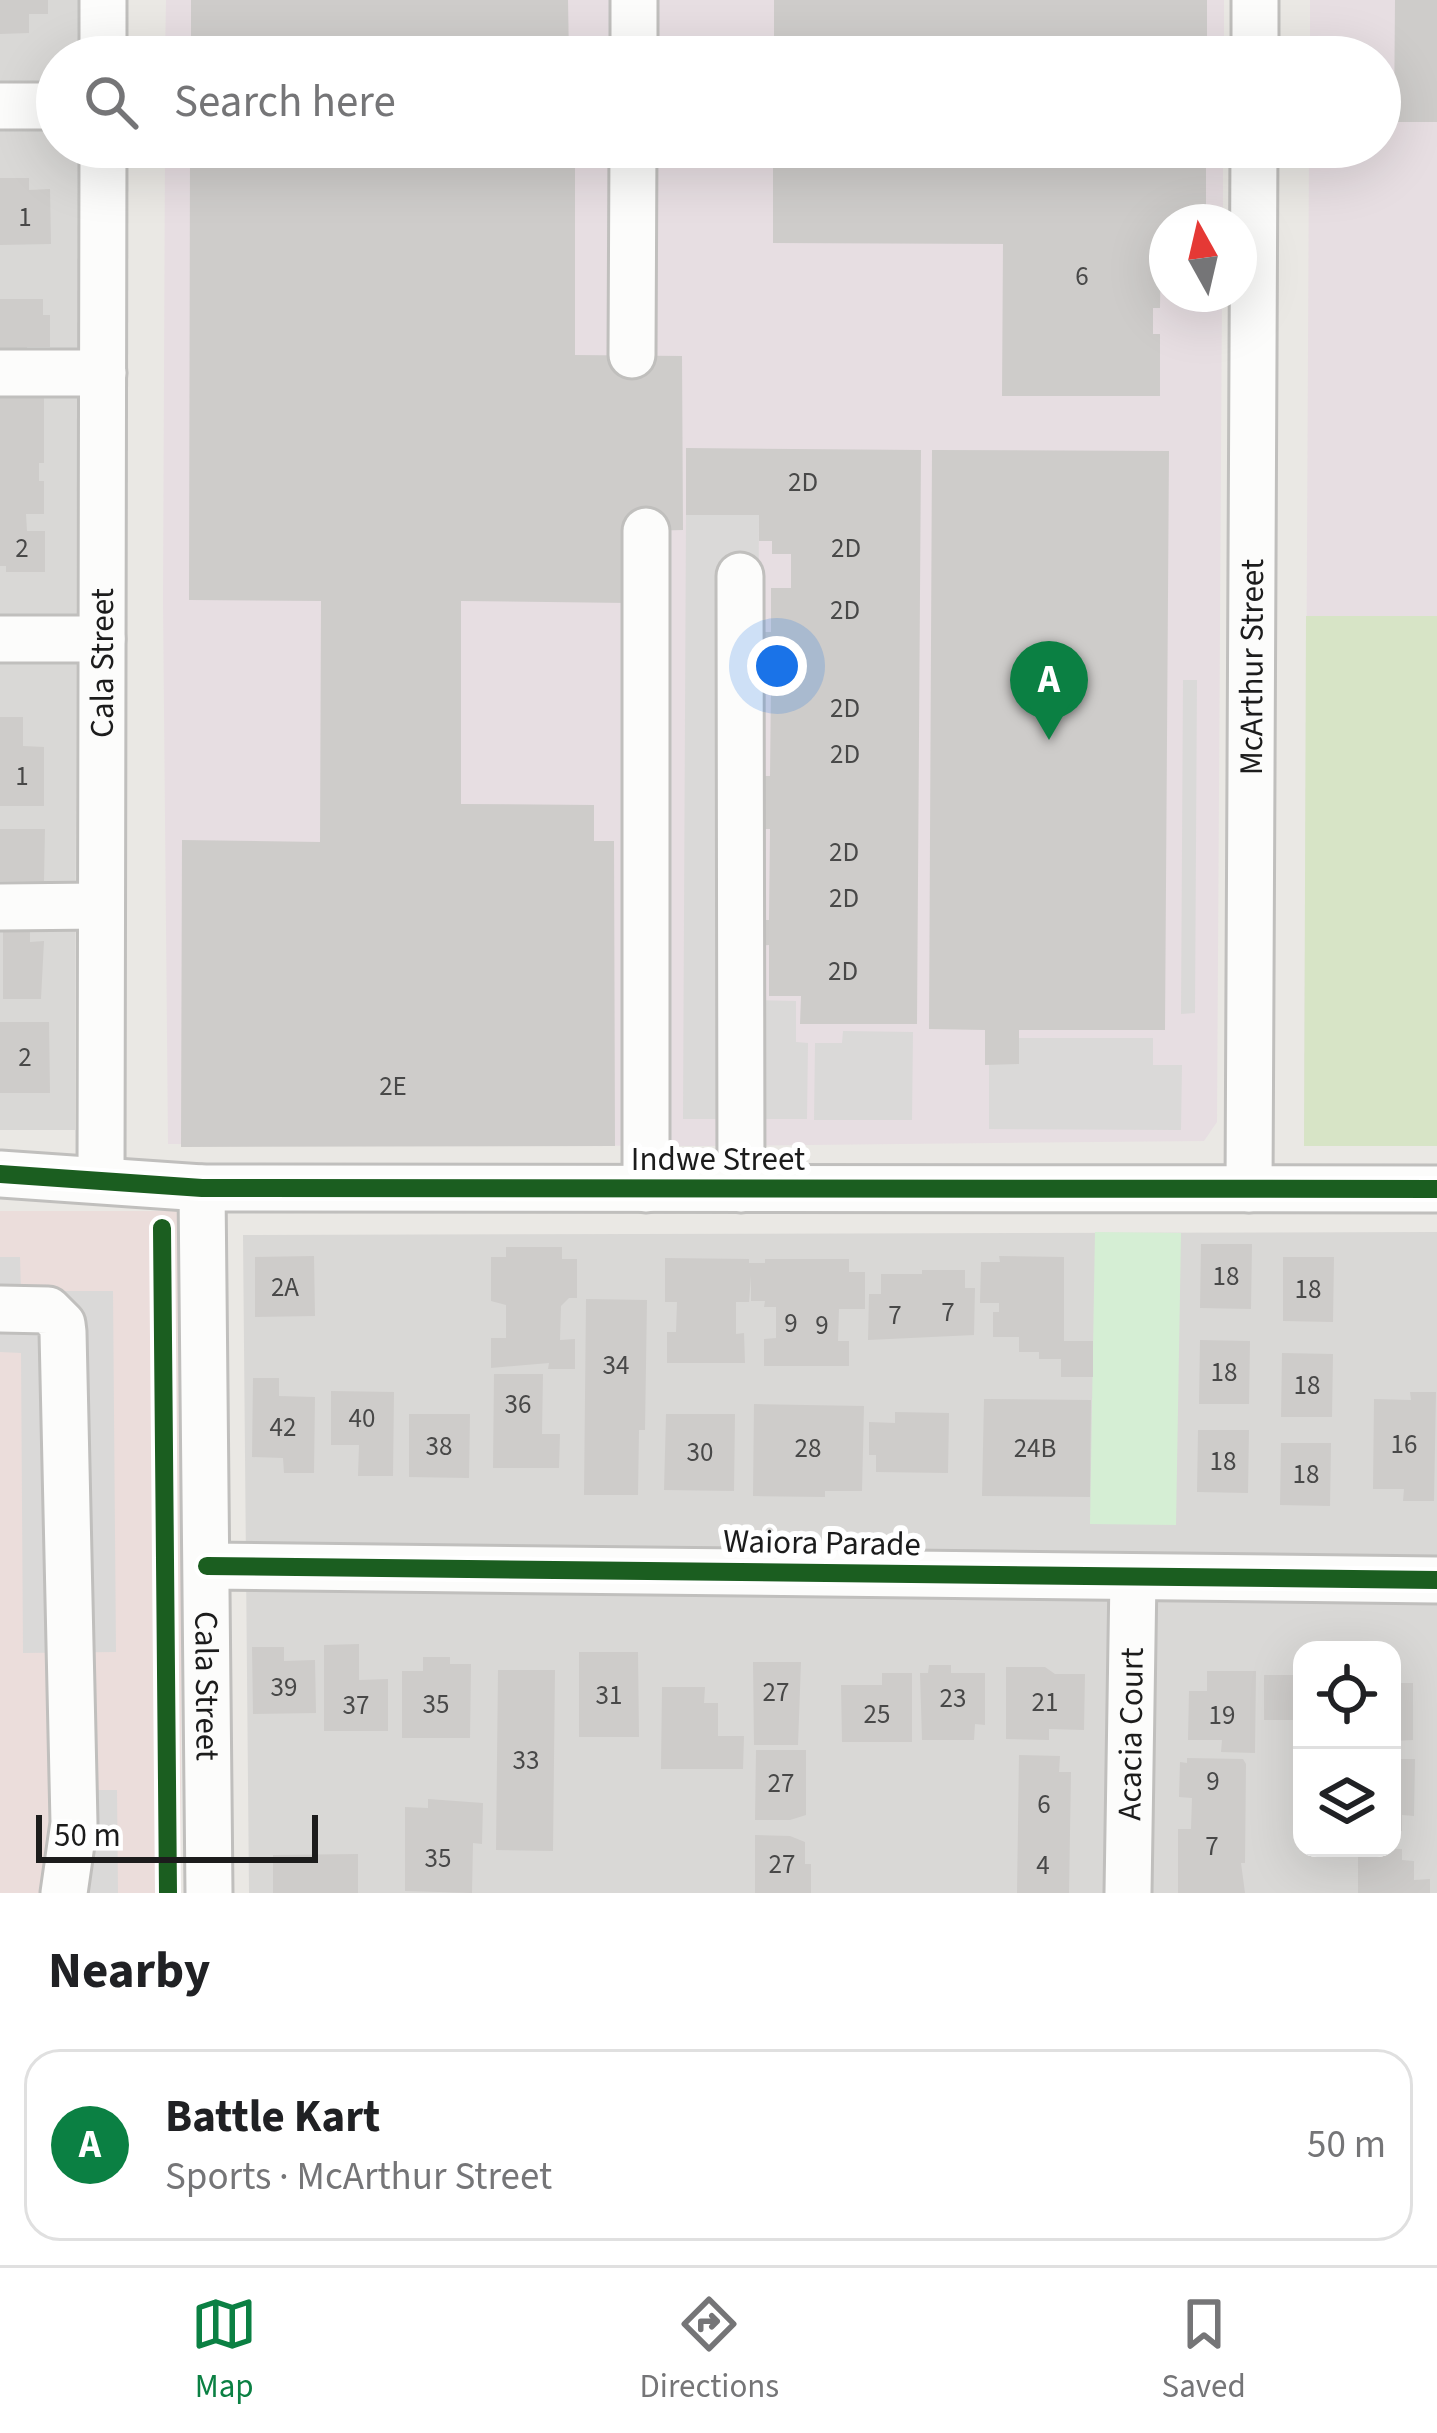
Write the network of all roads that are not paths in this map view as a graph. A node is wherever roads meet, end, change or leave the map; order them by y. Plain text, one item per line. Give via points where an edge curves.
1 (103, 0) edge
2 (634, 0) edge
3 (1255, 0) edge
4 (103, 36) edge
5 (634, 36) edge
6 (1255, 36) edge
7 (0, 106) edge
8 (36, 106) edge
9 (103, 168) edge
10 (633, 168) edge
11 (1254, 168) edge
12 (632, 355) dead end
13 (0, 373) edge
14 (104, 373) junction
15 (646, 531) dead end
16 (740, 577) dead end
17 (0, 639) edge
18 (102, 639) junction
19 (101, 906) junction
20 (0, 907) edge
21 (0, 1174) edge
22 (101, 1179) junction
23 (202, 1188) junction
24 (1249, 1189) junction
25 (1437, 1189) edge
26 (646, 1190) junction
27 (741, 1190) junction
28 (0, 1309) edge
29 (207, 1566) junction
30 (1133, 1577) junction
31 (1437, 1580) edge
32 (64, 1893) edge
33 (209, 1893) edge
34 (1128, 1893) edge

1 - 4 street
2 - 5 street
3 - 6 street
7 - 8 street
9 - 14 street, Cala Street
10 - 12 street
11 - 24 street, McArthur Street
13 - 14 street
14 - 18 street, Cala Street
15 - 26 street
16 - 27 street
17 - 18 street
18 - 19 street, Cala Street
19 - 20 street
19 - 22 street, Cala Street
21 - 22 street, Indwe Street
22 - 23 street, Indwe Street
23 - 26 street, Indwe Street
23 - 29 street, Cala Street
24 - 25 street, Indwe Street
24 - 27 street, Indwe Street
26 - 27 street, Indwe Street
28 - 32 street via 48,1310 63,1332 74,1823
29 - 30 street, Waiora Parade
29 - 33 street, Cala Street
30 - 31 street, Waiora Parade
30 - 34 street, Acacia Court

